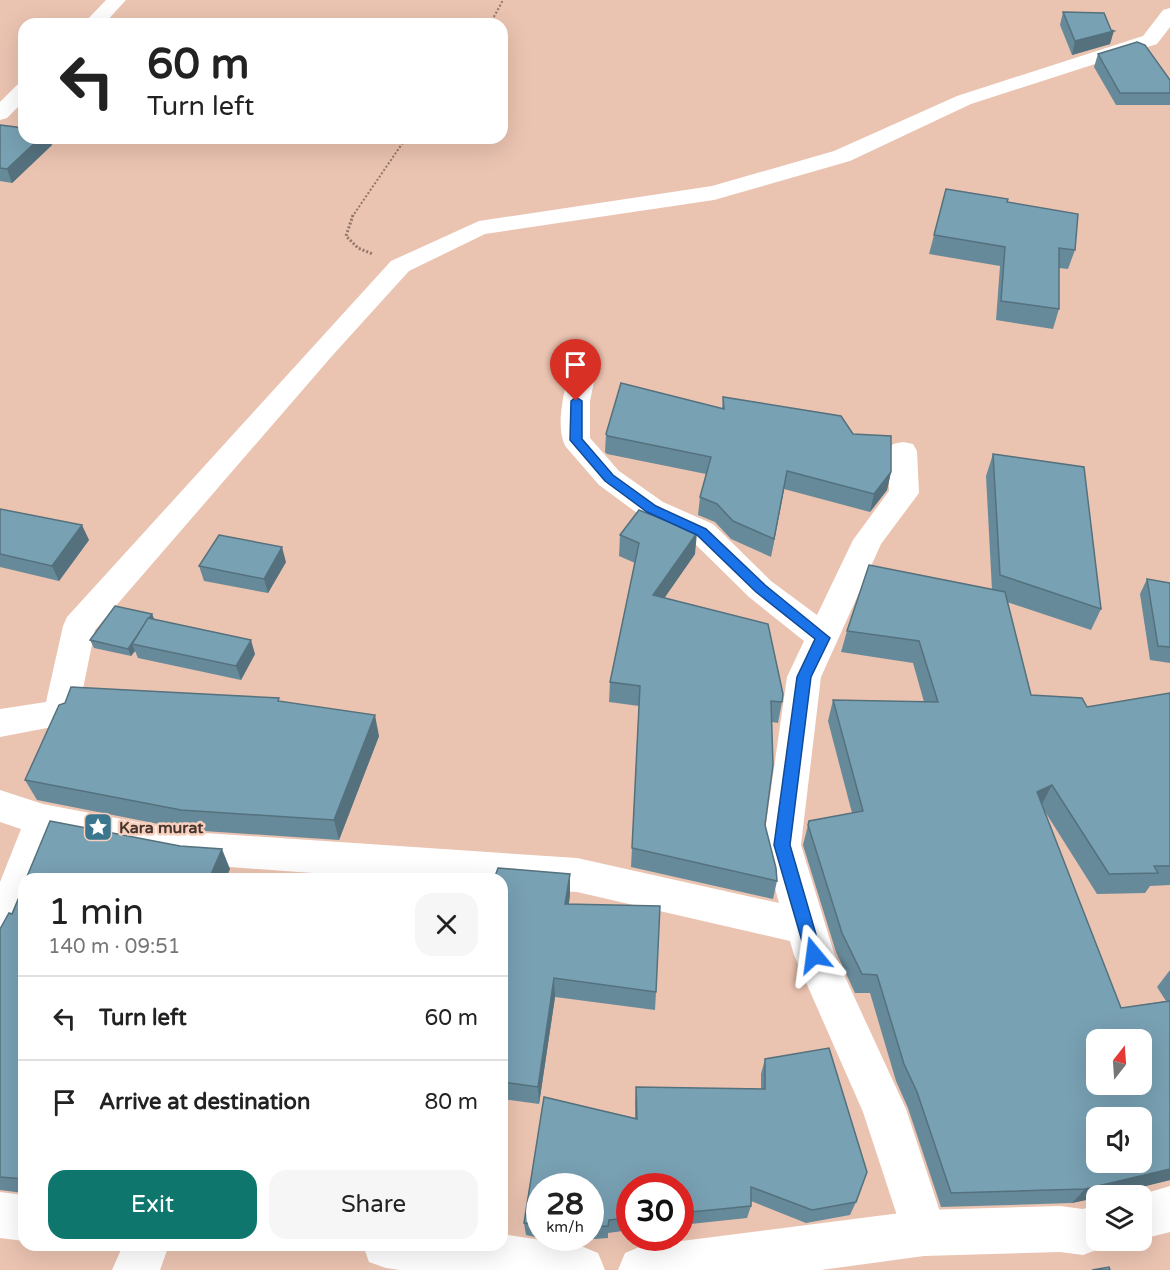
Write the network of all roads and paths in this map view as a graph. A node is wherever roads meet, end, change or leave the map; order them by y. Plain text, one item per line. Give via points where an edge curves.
1 (117, 0) edge
2 (503, 0) edge
3 (1170, 14) edge
4 (99, 18) edge
5 (493, 18) edge
6 (18, 95) edge
7 (0, 114) edge
8 (402, 144) edge
9 (400, 266) junction
10 (586, 358) dead end
11 (903, 451) dead end
12 (823, 638) junction
13 (0, 723) edge
14 (0, 806) edge
15 (44, 820) junction
16 (23, 873) edge
17 (18, 887) edge
18 (806, 927) junction
19 (0, 933) edge
20 (1170, 1209) edge
21 (1152, 1214) edge
22 (0, 1215) edge
23 (18, 1217) edge
24 (1086, 1231) edge
25 (924, 1233) junction
26 (144, 1251) edge
27 (444, 1251) edge
28 (136, 1270) edge
29 (581, 1270) edge
30 (642, 1270) edge

1 - 4 street
2 - 5 path
3 - 9 street via 1150,40 964,100 842,156 714,193 479,228
6 - 7 street
8 - 9 path via 353,214 346,236 358,248
9 - 13 street via 79,626 61,712
10 - 12 street via 576,401 576,440 609,478 652,509 702,532 760,589
11 - 12 street via 904,494 868,540
12 - 18 street via 804,677 782,845
14 - 15 street
15 - 16 street
15 - 18 street via 189,848 577,875
17 - 19 street
18 - 25 street via 814,955 884,1109
20 - 21 street
22 - 23 street
24 - 25 street
25 - 30 street
26 - 28 street
27 - 29 street

